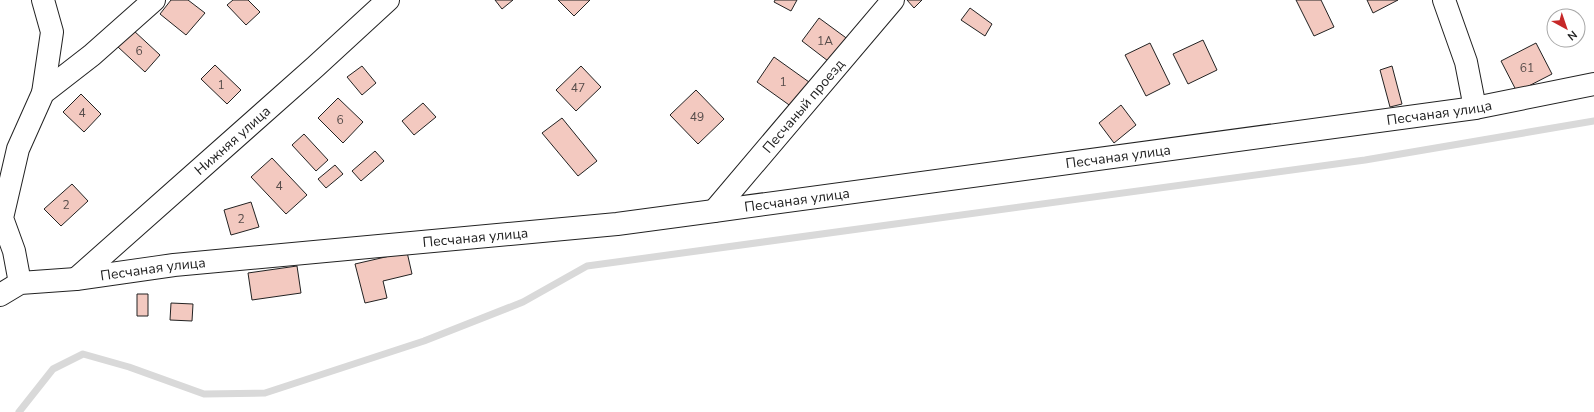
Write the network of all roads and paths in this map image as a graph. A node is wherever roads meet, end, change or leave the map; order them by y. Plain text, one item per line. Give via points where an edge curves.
1 (43, 0) edge
2 (154, 0) edge
3 (388, 0) edge
4 (893, 0) edge
5 (1444, 0) edge
6 (1594, 84) edge
7 (43, 93) junction
8 (1475, 108) junction
9 (714, 211) junction
10 (76, 279) junction
11 (20, 283) junction
12 (0, 295) edge

1 - 7 street via 52,32
2 - 7 street via 92,55
3 - 10 street, Нижняя улица
4 - 9 street, Песчаный проезд
5 - 8 street via 1466,62
6 - 8 street, Песчаная улица
7 - 11 street via 18,149 2,218 14,251
8 - 9 street, Песчаная улица
9 - 10 street, Песчаная улица via 617,224 174,265
10 - 11 street, Песчаная улица
11 - 12 street, Песчаная улица

